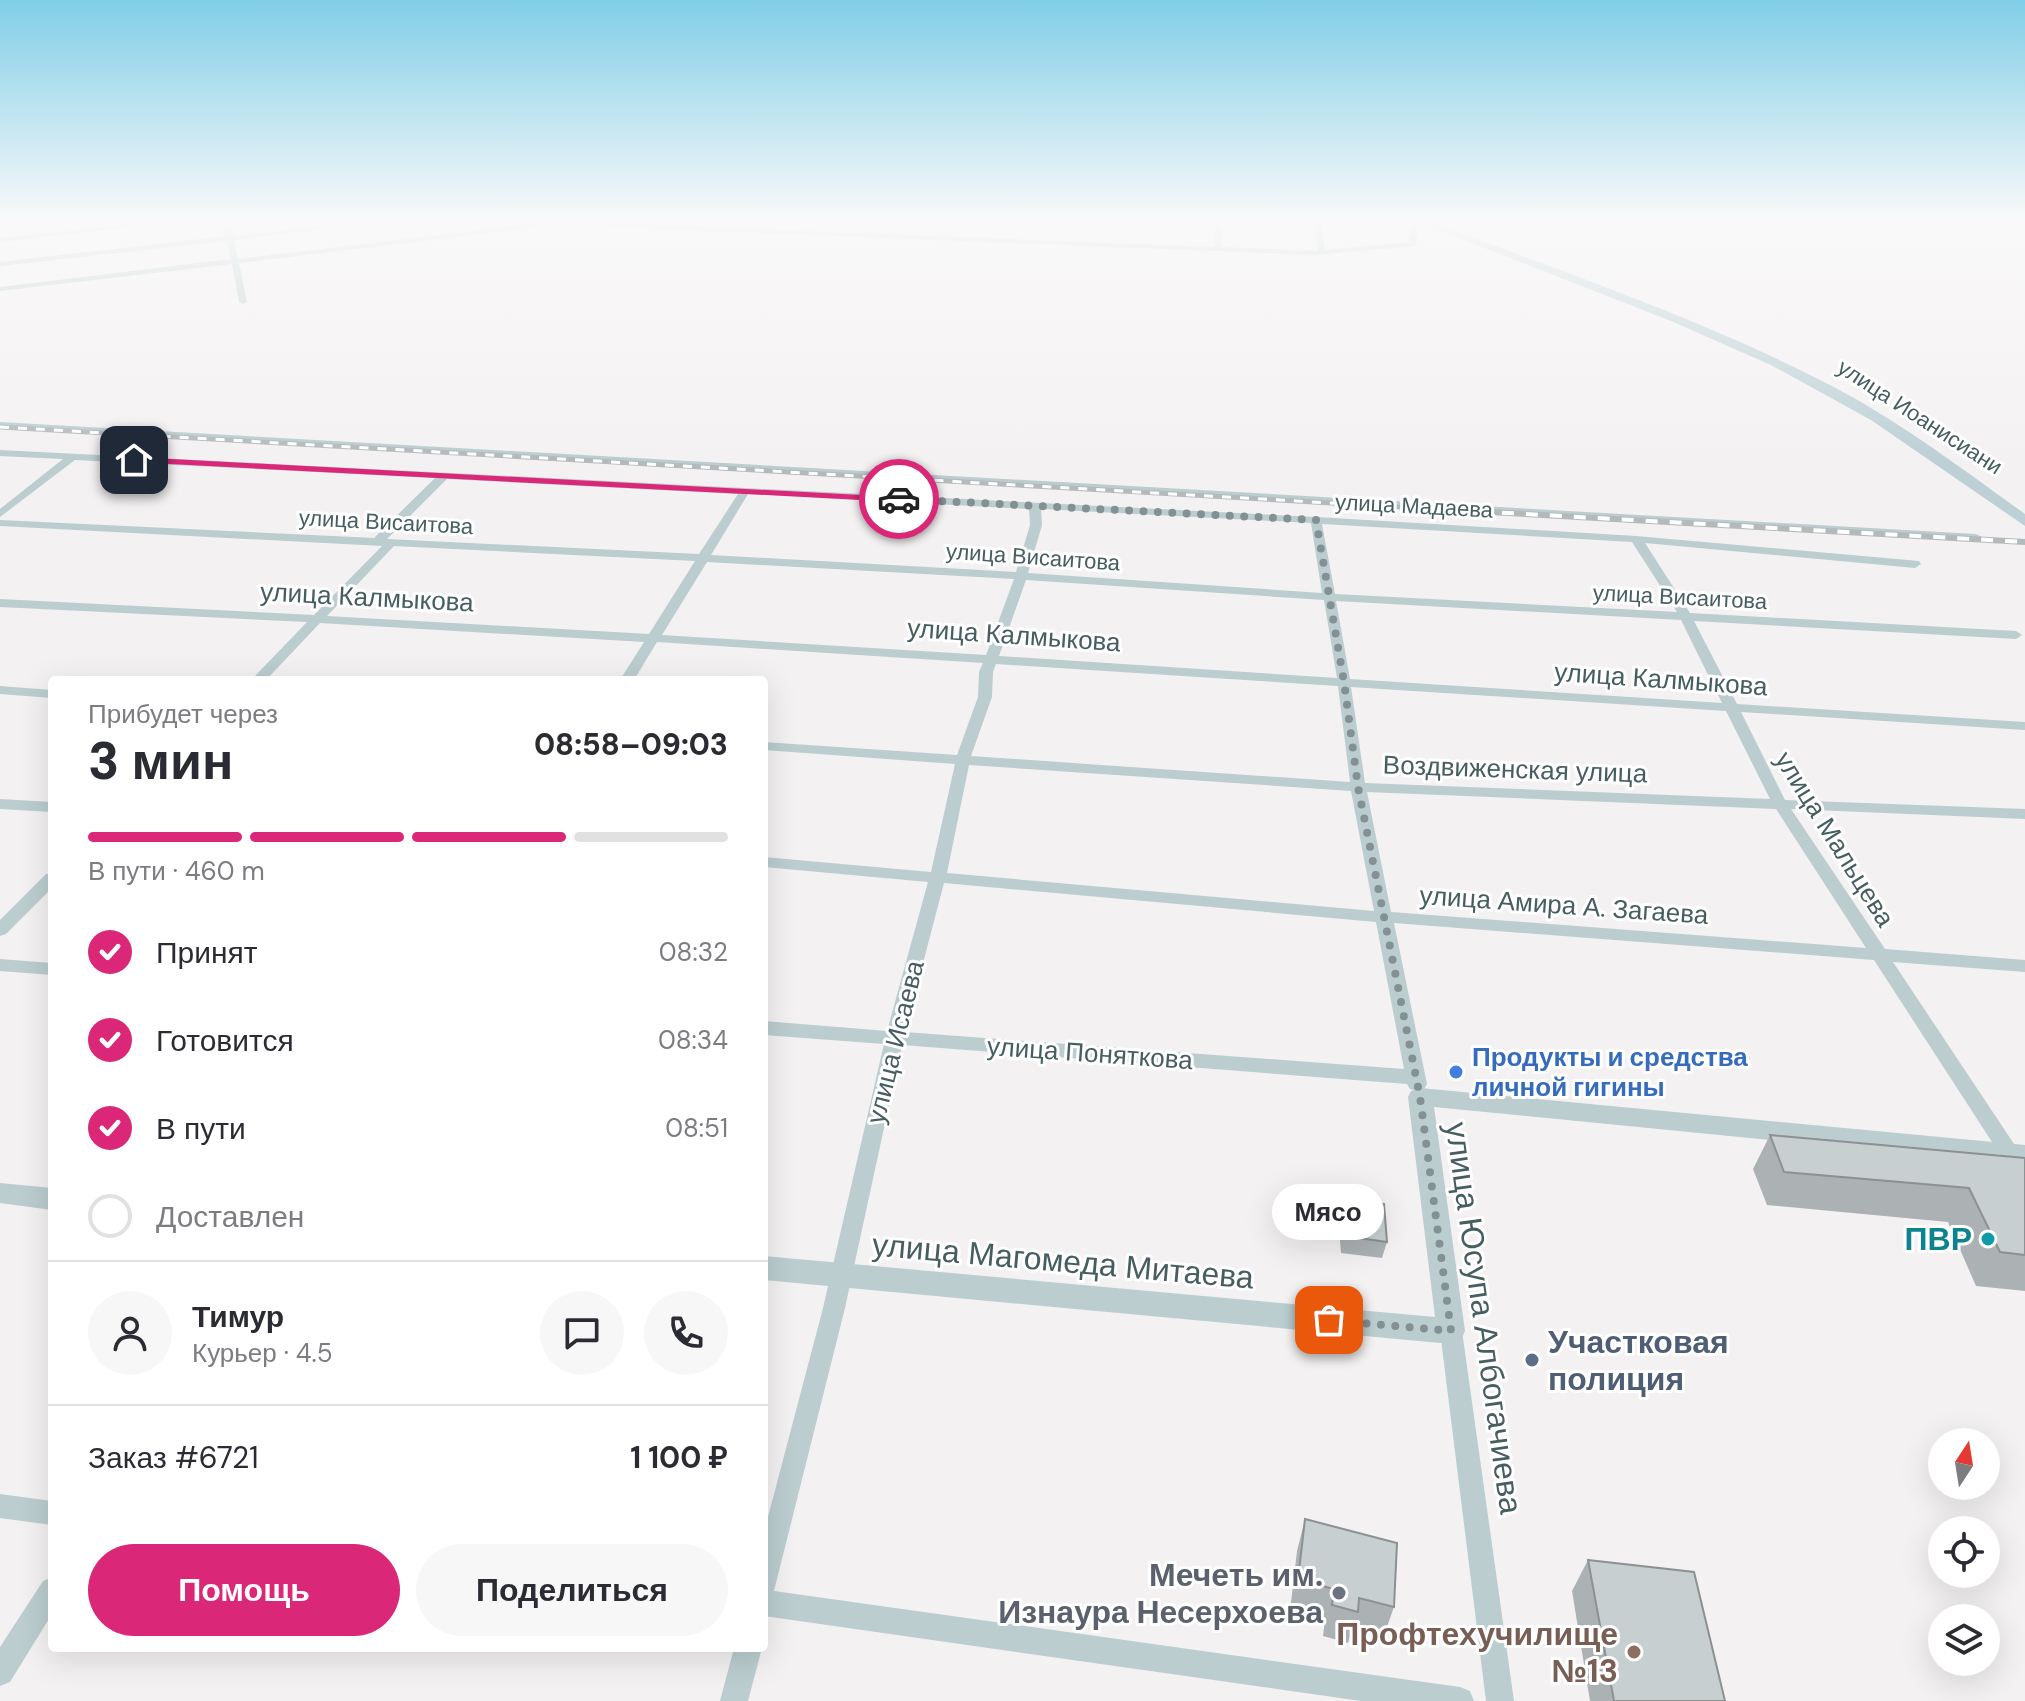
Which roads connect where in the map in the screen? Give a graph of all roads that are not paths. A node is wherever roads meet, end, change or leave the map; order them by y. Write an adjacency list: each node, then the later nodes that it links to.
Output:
1 (1621, 300): 10 (main road)
2 (1637, 300): 10 (main road, улица Иоанисиани)
3 (0, 425): 13 (street)
4 (0, 453): 5 (street, улица Мадаева)
5 (72, 457): 6 (street, улица Мадаева); 9 (street)
6 (444, 476): 7 (street, улица Мадаева); 15 (street)
7 (746, 489): 8 (street, улица Мадаева); 17 (street)
8 (1035, 508): 11 (street, улица Мадаева); 19 (street, улица Исаева)
9 (0, 514)
10 (2024, 516)
11 (1316, 520): 14 (street, улица Мадаева); 20 (street, улица Юсупа Албогачиева)
12 (0, 523): 15 (street, улица Висаитова)
13 (1976, 537)
14 (1636, 539): 18 (street, улица Мадаева); 22 (street, улица Мальцева)
15 (378, 541): 16 (street, улица Висаитова)
16 (392, 542): 17 (street, улица Висаитова); 23 (street)
17 (704, 560): 19 (street, улица Висаитова); 25 (street)
18 (1915, 564)
19 (1019, 576): 20 (street, улица Висаитова); 26 (street, улица Исаева)
20 (1330, 597): 22 (street, улица Висаитова); 29 (street, улица Юсупа Албогачиева)
21 (0, 603): 23 (street, улица Калмыкова)
22 (1686, 617): 24 (street, улица Висаитова); 32 (street, улица Мальцева)
23 (320, 618): 25 (street, улица Калмыкова); 27 (street)
24 (2016, 635)
25 (654, 637): 26 (street, улица Калмыкова); 28 (street)
26 (992, 657): 29 (street, улица Калмыкова); 35 (street, улица Исаева)
27 (262, 676)
28 (630, 676)
29 (1344, 682): 32 (street, улица Калмыкова); 36 (street, улица Юсупа Албогачиева)
30 (0, 690): 31 (street)
31 (48, 694)
32 (1731, 708): 33 (street, улица Калмыкова); 37 (street, улица Мальцева)
33 (2025, 726)
34 (768, 746): 35 (street, Воздвиженская улица)
35 (966, 761): 36 (street, Воздвиженская улица); 42 (street, улица Исаева)
36 (1358, 787): 37 (street, Воздвиженская улица); 44 (street, улица Юсупа Албогачиева)
37 (1779, 802): 40 (street, Воздвиженская улица); 46 (street, улица Мальцева)
38 (0, 804): 39 (street)
39 (48, 807)
40 (2025, 814)
41 (768, 862): 42 (street, улица Амира А. Загаева)
42 (938, 876): 44 (street, улица Амира А. Загаева); 51 (street, улица Исаева)
43 (48, 882): 45 (street)
44 (1385, 917): 46 (street, улица Амира А. Загаева); 52 (street, улица Юсупа Албогачиева)
45 (0, 930)
46 (1880, 956): 48 (street, улица Амира А. Загаева); 53 (street, улица Мальцева)
47 (0, 965): 49 (street)
48 (2025, 966)
49 (48, 969)
50 (768, 1028): 51 (street, улица Поняткова)
51 (894, 1039): 52 (street, улица Поняткова); 57 (street, улица Исаева)
52 (1418, 1087): 53 (street, улица Поняткова); 58 (street, улица Юсупа Албогачиева)
53 (2018, 1154)
54 (0, 1193): 55 (street)
55 (48, 1199)
56 (768, 1268): 57 (street, улица Магомеда Митаева)
57 (842, 1275): 58 (street, улица Магомеда Митаева); 61 (street, улица Исаева)
58 (1451, 1331): 68 (street, улица Юсупа Албогачиева)
59 (0, 1506): 60 (street)
60 (48, 1512)
61 (768, 1567)
62 (48, 1596): 65 (street)
63 (768, 1604): 67 (street)
64 (747, 1652): 66 (street)
65 (0, 1672)
66 (734, 1701)
67 (1460, 1701)
68 (1500, 1701)

